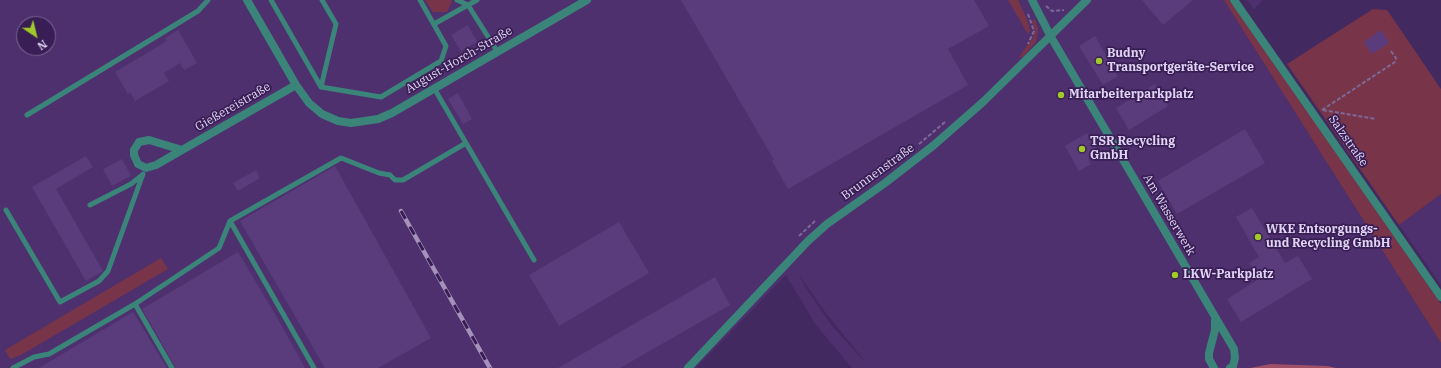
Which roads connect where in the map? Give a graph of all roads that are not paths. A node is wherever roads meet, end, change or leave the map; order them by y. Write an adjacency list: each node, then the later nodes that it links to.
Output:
1 (208, 0): 19 (lane)
2 (247, 0): 16 (street)
3 (271, 0): 17 (lane)
4 (322, 0): 17 (lane)
5 (420, 0): 13 (lane)
6 (457, 0): 12 (lane)
7 (477, 0): 12 (lane)
8 (587, 0): 15 (street, August-Horch-Straße)
9 (1032, 0): 14 (street, Am Wasserwerk)
10 (1087, 0): 14 (street, Brunnenstraße)
11 (1234, 0): 27 (street, Salzstraße)
12 (468, 5): 13 (lane); 15 (lane)
13 (434, 24): 17 (lane)
14 (1051, 36): 29 (street, Am Wasserwerk); 33 (street, Brunnenstraße)
15 (497, 51): 18 (street, August-Horch-Straße)
16 (296, 85): 18 (street, August-Horch-Straße); 21 (street, Gießereistraße)
17 (321, 87)
18 (434, 88): 20 (lane)
19 (27, 115)
20 (466, 143): 25 (lane); 26 (lane)
21 (182, 150): 22 (street, Gießereistraße); 22 (street)
22 (145, 171): 23 (lane); 24 (lane)
23 (90, 205)
24 (6, 210)
25 (230, 221): 28 (lane); 32 (lane)
26 (534, 260)
27 (1441, 297)
28 (135, 304): 30 (lane); 31 (lane)
29 (1214, 318): 34 (street); 35 (street, Am Wasserwerk)
30 (13, 368)
31 (172, 368)
32 (314, 368)
33 (688, 368)
34 (1214, 368)
35 (1230, 368)

